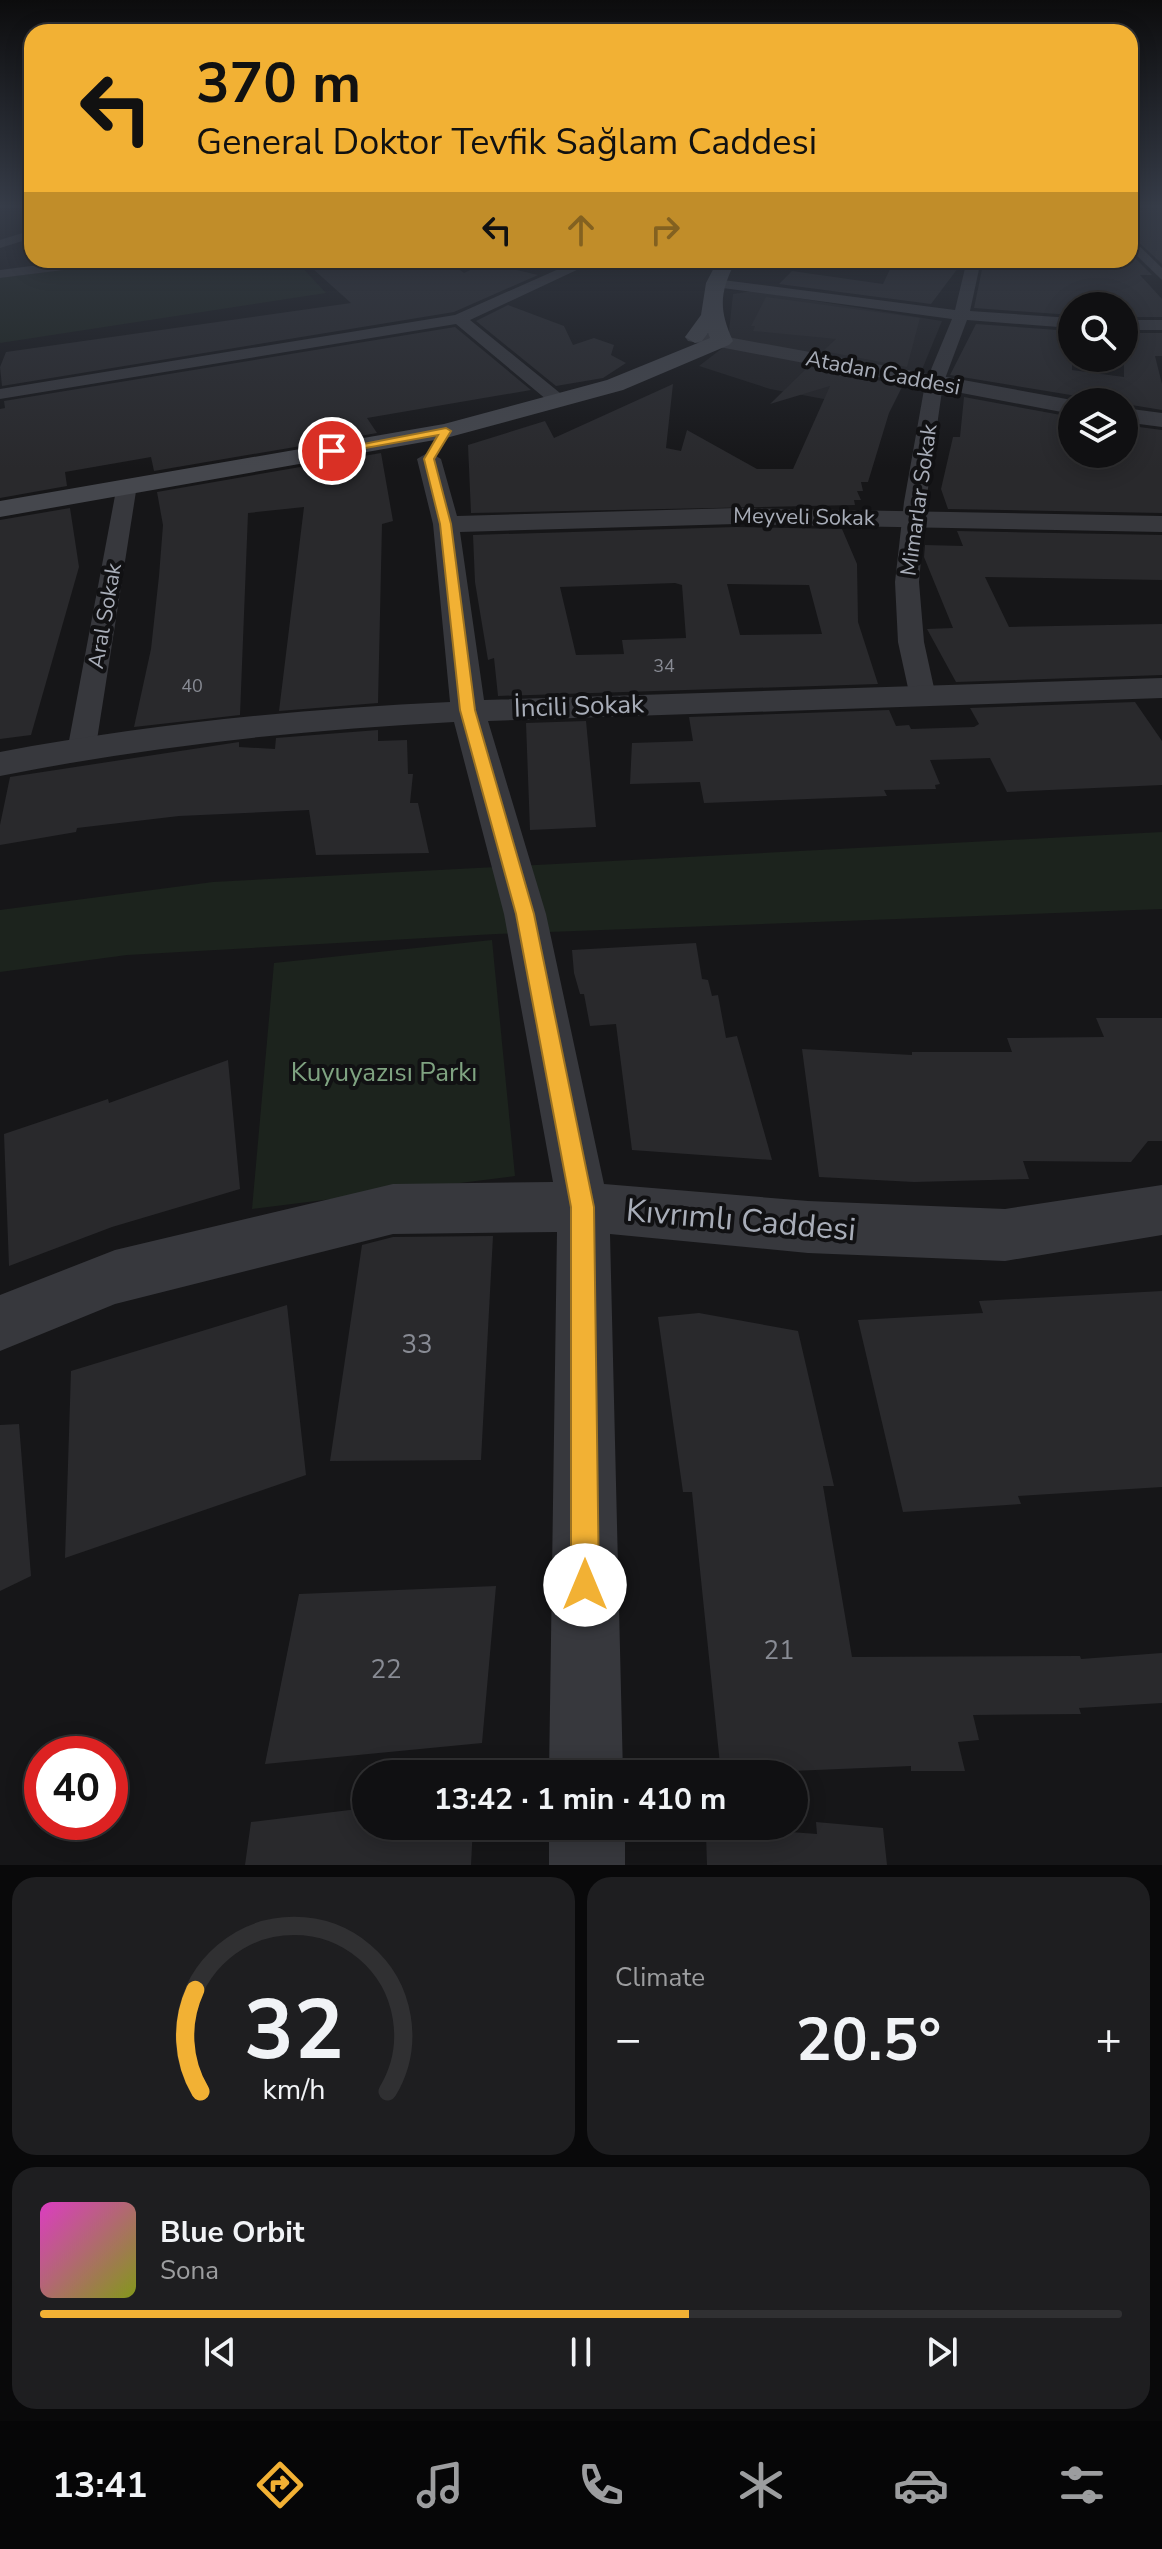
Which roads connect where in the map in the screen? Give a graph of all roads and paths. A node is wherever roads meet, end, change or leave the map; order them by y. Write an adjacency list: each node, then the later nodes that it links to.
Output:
1 (515, 294): 7 (street)
2 (714, 294): 5 (main road)
3 (800, 294): 6 (street)
4 (966, 294): 6 (street, Mimarlar Sokak)
5 (711, 315): 11 (main road); 12 (main road)
6 (961, 315): 8 (street); 13 (street, Mimarlar Sokak)
7 (459, 319): 14 (street); 15 (street)
8 (1058, 322)
9 (1138, 325): 10 (street)
10 (1162, 325)
11 (722, 341): 12 (street, Atadan Caddesi); 13 (street, Atadan Caddesi)
12 (691, 346): 15 (main road)
13 (934, 384): 16 (street, Atadan Caddesi); 22 (street, Mimarlar Sokak)
14 (0, 394)
15 (559, 401): 19 (main road)
16 (1058, 405)
17 (1138, 417): 18 (street)
18 (1162, 420)
19 (422, 443): 20 (main road); 23 (street)
20 (127, 485): 21 (main road); 28 (street, Aral Sokak)
21 (0, 509)
22 (913, 519): 23 (street, Meyveli Sokak); 24 (street, Meyveli Sokak); 26 (street, Mimarlar Sokak)
23 (446, 524): 27 (street)
24 (1162, 524)
25 (1162, 688): 26 (street, İncili Sokak)
26 (923, 697): 27 (street, İncili Sokak)
27 (468, 710): 28 (street, İncili Sokak); 30 (street)
28 (82, 746): 29 (street, İncili Sokak)
29 (0, 764)
30 (583, 1207): 31 (street, Kıvrımlı Caddesi); 32 (street, Kıvrımlı Caddesi); 33 (street)
31 (1162, 1210)
32 (0, 1323)
33 (586, 1760)
34 (587, 1840): 35 (street)
35 (587, 1865)

